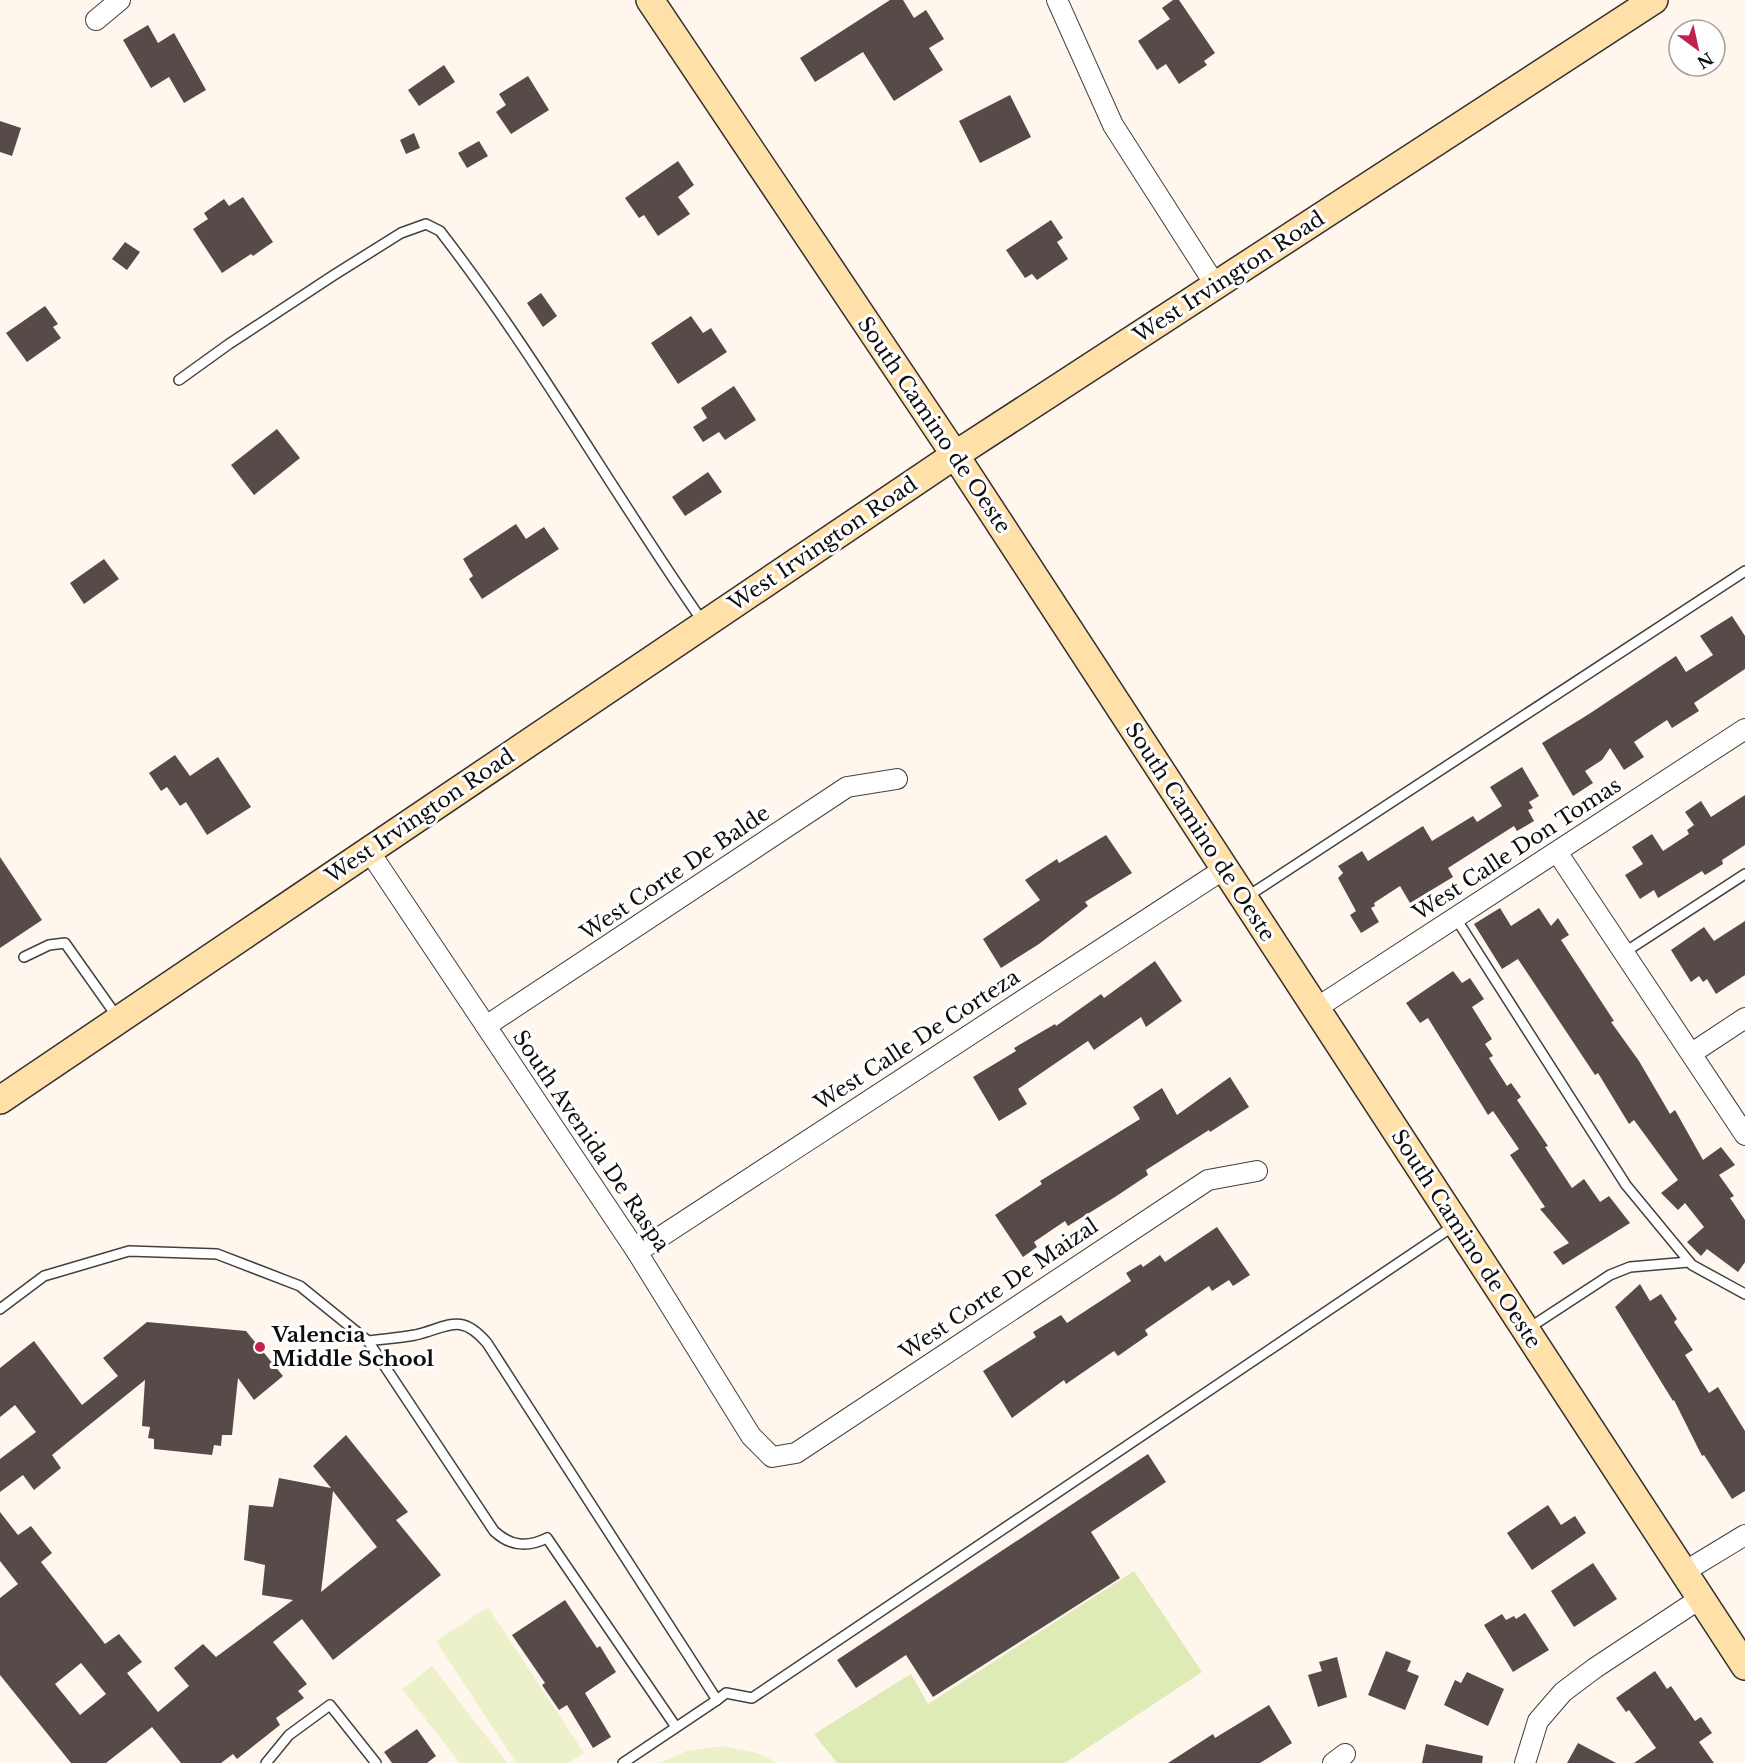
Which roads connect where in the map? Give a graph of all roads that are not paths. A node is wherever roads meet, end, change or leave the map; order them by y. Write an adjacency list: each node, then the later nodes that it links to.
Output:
1 (120, 0): 5 (street)
2 (650, 0): 8 (street, South Camino de Oeste)
3 (1057, 0): 6 (street)
4 (1654, 0): 6 (street, West Irvington Road)
5 (96, 20)
6 (1216, 286): 8 (street, West Irvington Road)
7 (179, 380): 10 (lane)
8 (955, 455): 10 (street, West Irvington Road); 15 (street, South Camino de Oeste)
9 (1745, 571): 17 (lane)
10 (704, 624): 13 (street, West Irvington Road)
11 (1745, 729): 14 (street, West Calle Don Tomas)
12 (897, 778): 24 (street, West Corte De Balde)
13 (369, 851): 23 (street, West Irvington Road); 24 (street, South Avenida De Raspa)
14 (1557, 852): 18 (street, West Calle Don Tomas); 19 (street)
15 (1224, 869): 17 (street, South Camino de Oeste); 30 (street, West Calle De Corteza)
16 (1745, 874): 19 (lane)
17 (1244, 899): 21 (street, South Camino de Oeste)
18 (1455, 917): 21 (street, West Calle Don Tomas); 31 (lane)
19 (1624, 952): 25 (street)
20 (24, 957): 23 (lane)
21 (1315, 1009): 29 (street, South Camino de Oeste)
22 (1745, 1018): 25 (street)
23 (119, 1020): 26 (street, West Irvington Road)
24 (486, 1026): 30 (street, South Avenida De Raspa)
25 (1692, 1053): 27 (street)
26 (0, 1100)
27 (1745, 1135)
28 (1257, 1171): 36 (street, West Corte De Maizal)
29 (1456, 1224): 34 (street, South Camino de Oeste); 41 (lane)
30 (637, 1252): 36 (street, South Avenida De Raspa)
31 (1689, 1262): 32 (lane); 34 (lane)
32 (1745, 1294)
33 (0, 1309): 35 (lane)
34 (1525, 1330): 38 (street, South Camino de Oeste)
35 (368, 1341): 41 (lane); 42 (lane)
36 (772, 1457)
37 (1745, 1534): 38 (street)
38 (1684, 1572): 39 (street, South Camino de Oeste)
39 (1701, 1598): 40 (street, South Camino de Oeste); 46 (street)
40 (1745, 1666)
41 (717, 1700): 42 (lane)
42 (676, 1727): 45 (lane)
43 (266, 1763): 44 (lane)
44 (376, 1763)
45 (623, 1763)
46 (1525, 1763)

